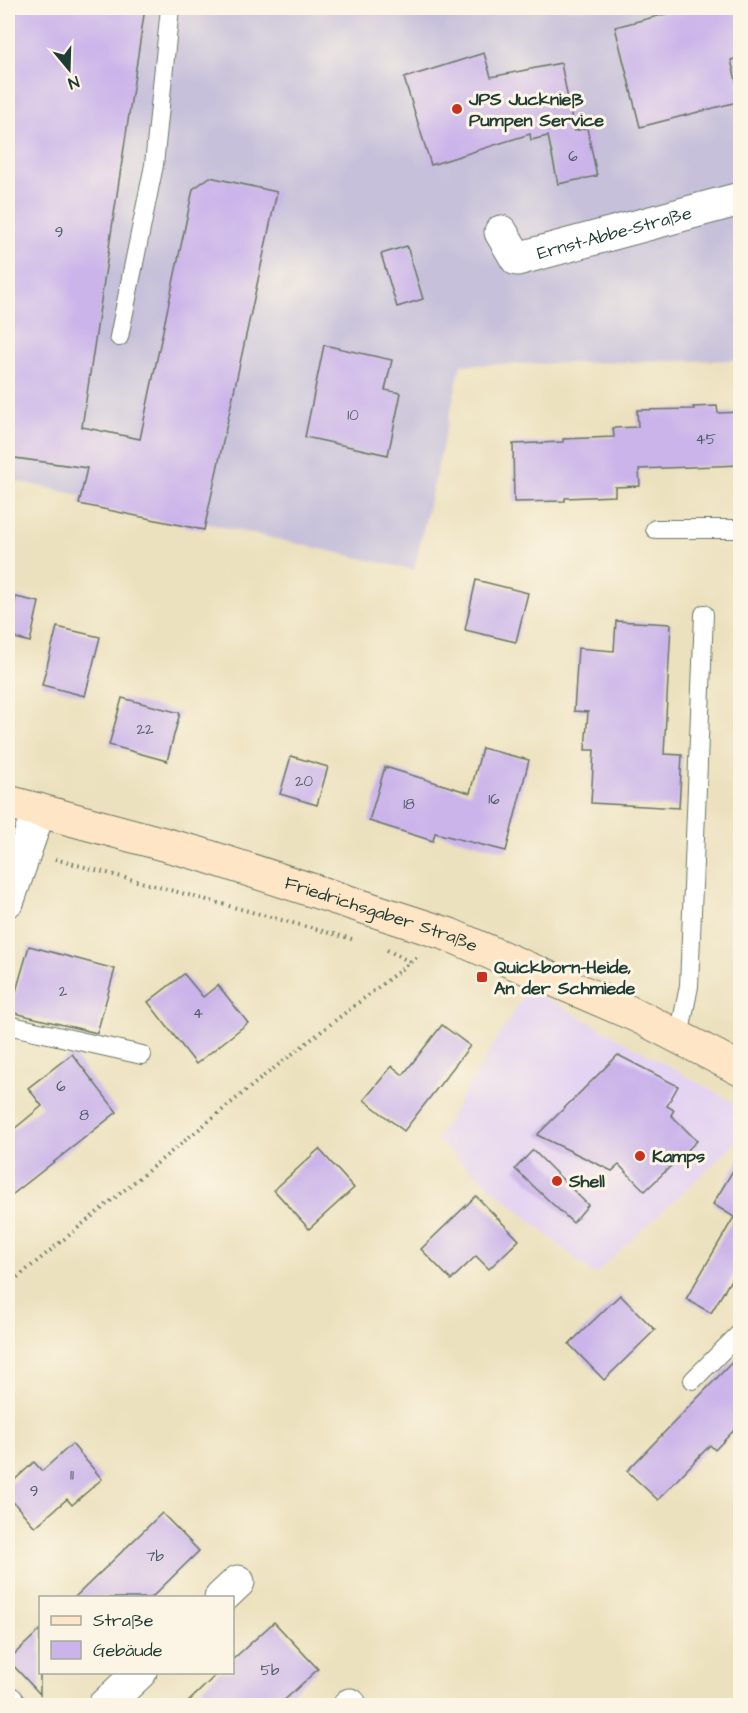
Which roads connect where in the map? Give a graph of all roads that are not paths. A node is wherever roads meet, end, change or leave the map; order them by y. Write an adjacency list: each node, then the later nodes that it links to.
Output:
1 (170, 8): 4 (lane)
2 (741, 199): 3 (street, Ernst-Abbe-Straße)
3 (501, 232)
4 (119, 337)
5 (655, 529): 6 (lane)
6 (741, 529)
7 (704, 614): 12 (lane)
8 (8, 802): 9 (main road, Friedrichsgaber Straße)
9 (39, 810): 10 (street); 12 (main road, Friedrichsgaber Straße)
10 (8, 900)
11 (8, 1025): 13 (lane)
12 (679, 1037): 14 (main road, Friedrichsgaber Straße)
13 (142, 1055)
14 (741, 1069)
15 (741, 1333): 16 (lane)
16 (693, 1380)
17 (138, 1674): 18 (street)
18 (104, 1706)

